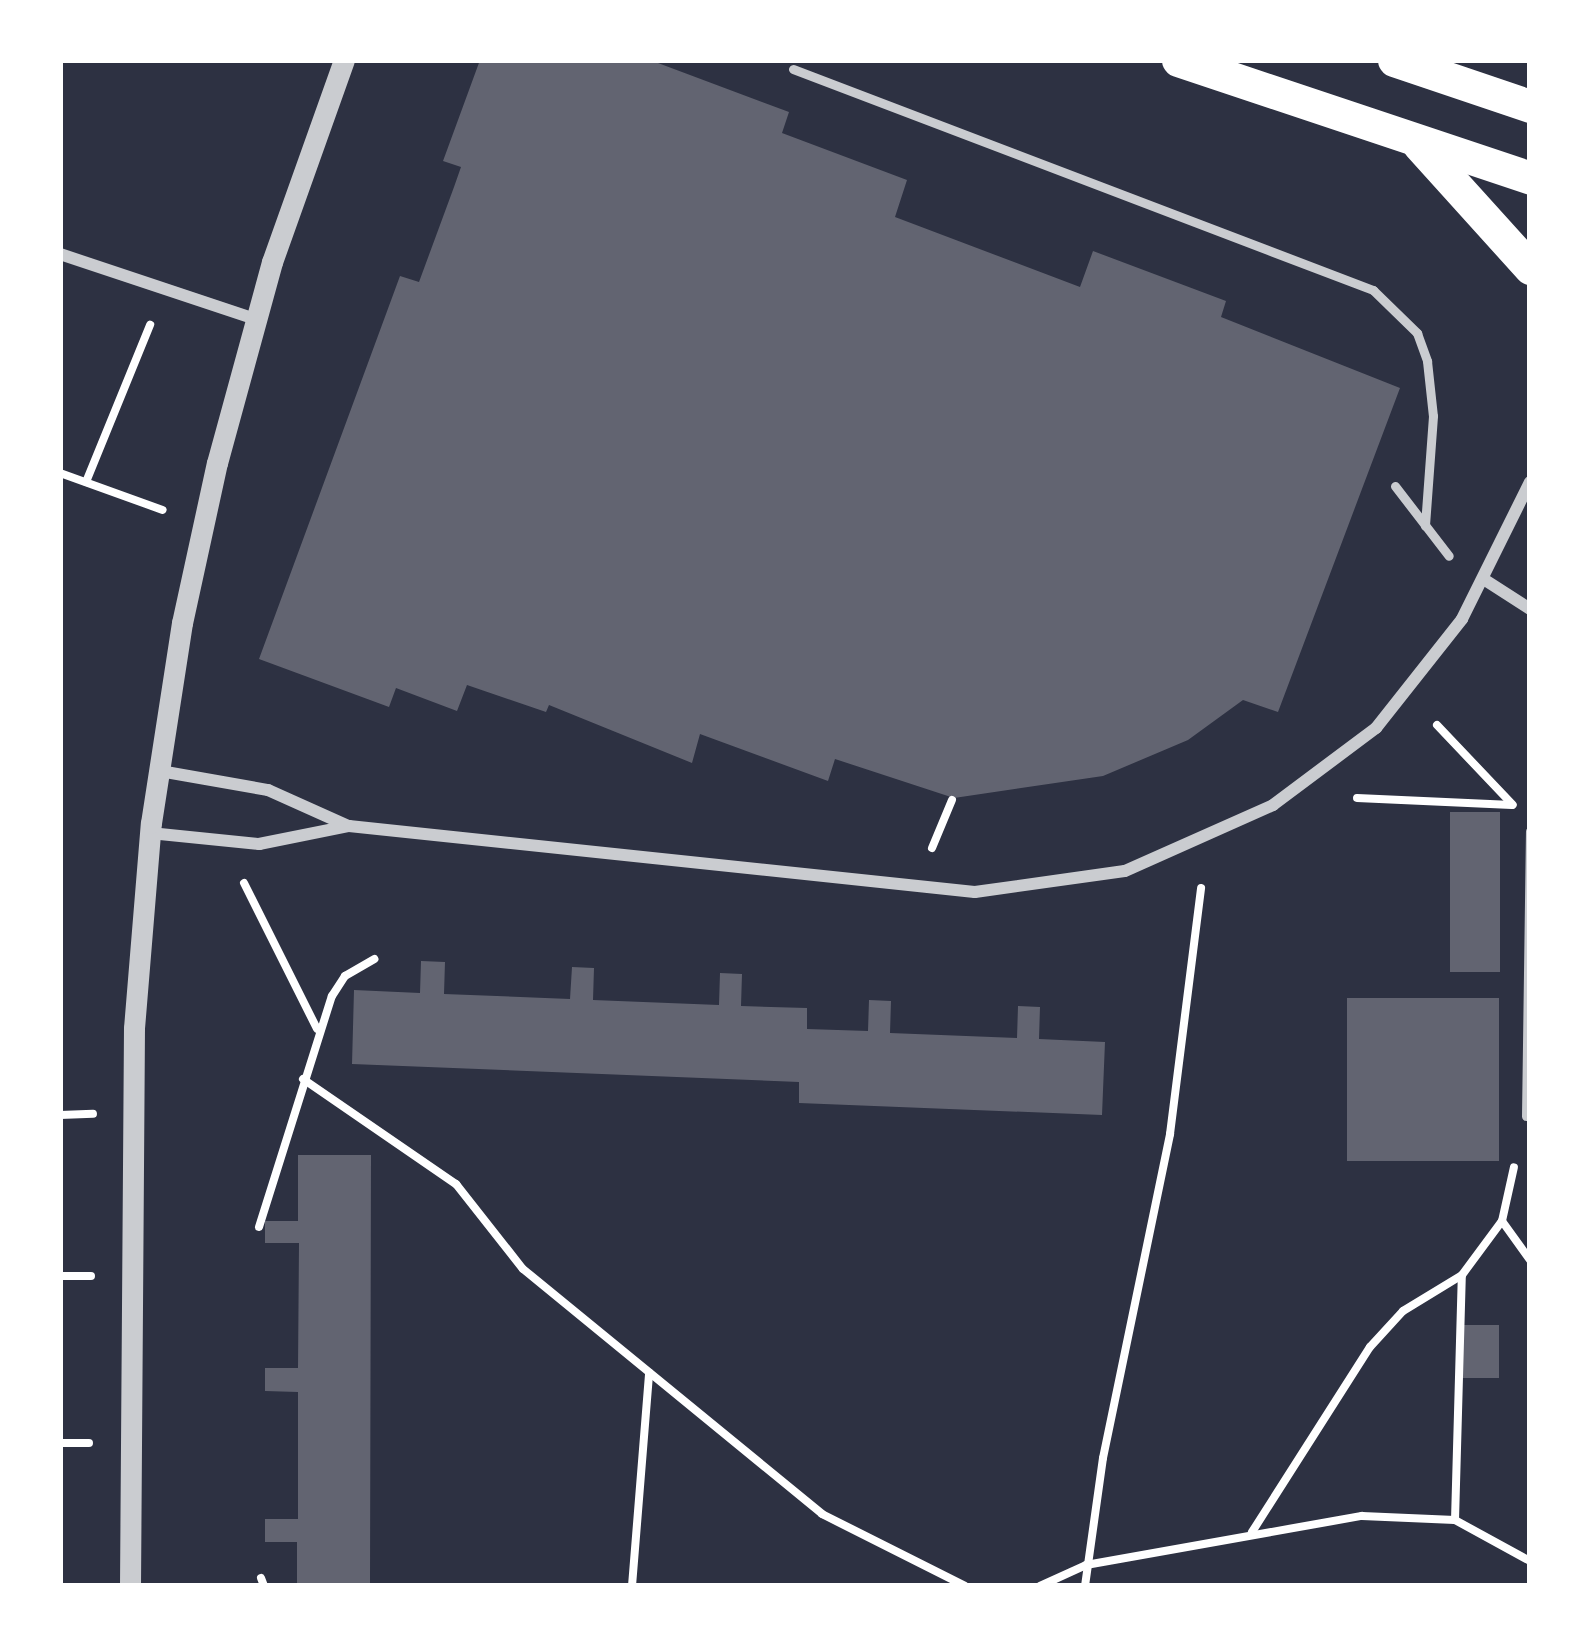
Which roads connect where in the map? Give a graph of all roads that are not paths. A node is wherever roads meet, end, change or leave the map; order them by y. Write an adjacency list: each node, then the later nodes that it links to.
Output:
1 (344, 60): 10 (street)
2 (1178, 60): 6 (highway)
3 (1394, 60): 5 (highway)
4 (793, 69): 13 (lane)
5 (1530, 106)
6 (1414, 140): 7 (highway); 9 (highway)
7 (1530, 178)
8 (60, 254): 10 (street)
9 (1527, 258)
10 (254, 319): 17 (street)
11 (1530, 482): 15 (street)
12 (1395, 486): 13 (lane)
13 (1425, 526): 14 (lane)
14 (1449, 556)
15 (1485, 580): 16 (street); 18 (street)
16 (1530, 609)
17 (160, 771): 18 (street); 20 (street)
18 (349, 826): 20 (street)
19 (1530, 831): 21 (lane)
20 (150, 833): 22 (street)
21 (1526, 1116)
22 (130, 1586)

